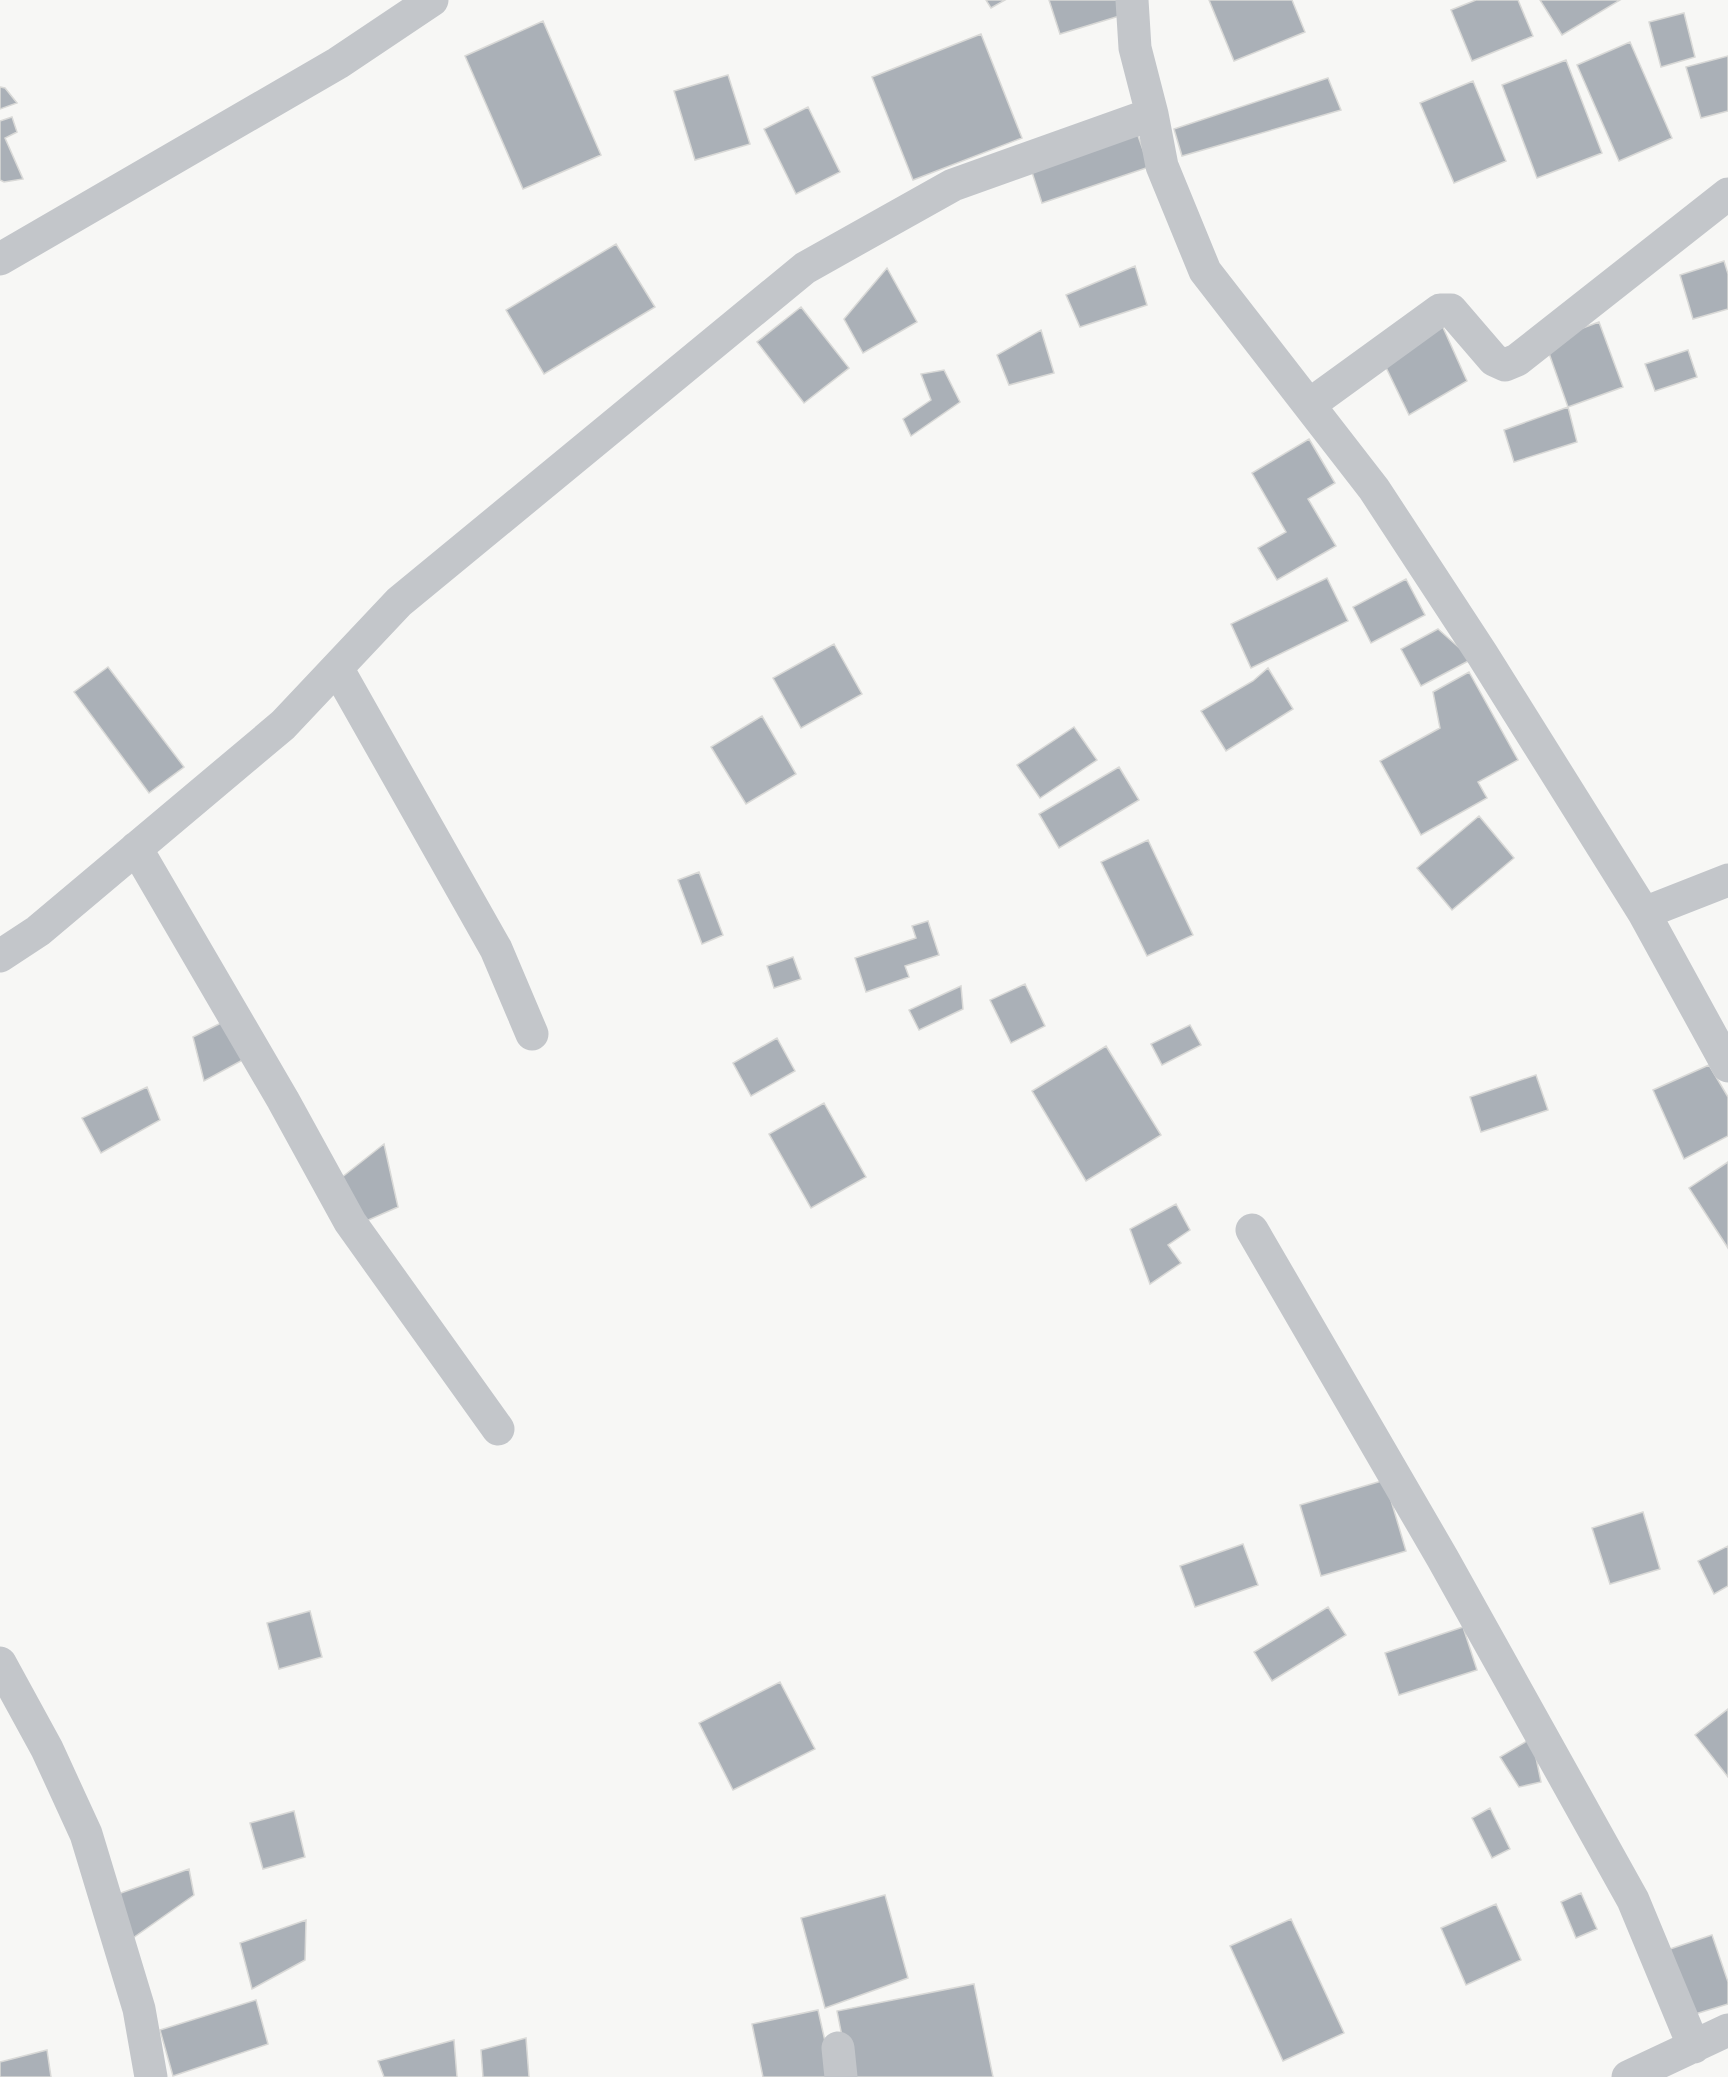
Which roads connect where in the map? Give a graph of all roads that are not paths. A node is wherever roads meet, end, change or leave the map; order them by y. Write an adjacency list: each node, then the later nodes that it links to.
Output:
1 (432, 0): 5 (street)
2 (1132, 0): 3 (street)
3 (1152, 114): 6 (street); 7 (street)
4 (1728, 194): 6 (street)
5 (0, 259)
6 (1309, 405): 10 (street)
7 (337, 668): 8 (street); 12 (street)
8 (136, 848): 11 (street); 15 (street)
9 (1728, 880): 10 (street)
10 (1644, 913): 13 (street)
11 (0, 956)
12 (532, 1034)
13 (1728, 1066)
14 (1252, 1230): 18 (street)
15 (498, 1430)
16 (0, 1663): 19 (street)
17 (1728, 2030): 18 (street)
18 (1694, 2047): 20 (street)
19 (151, 2077)
20 (1629, 2077)

